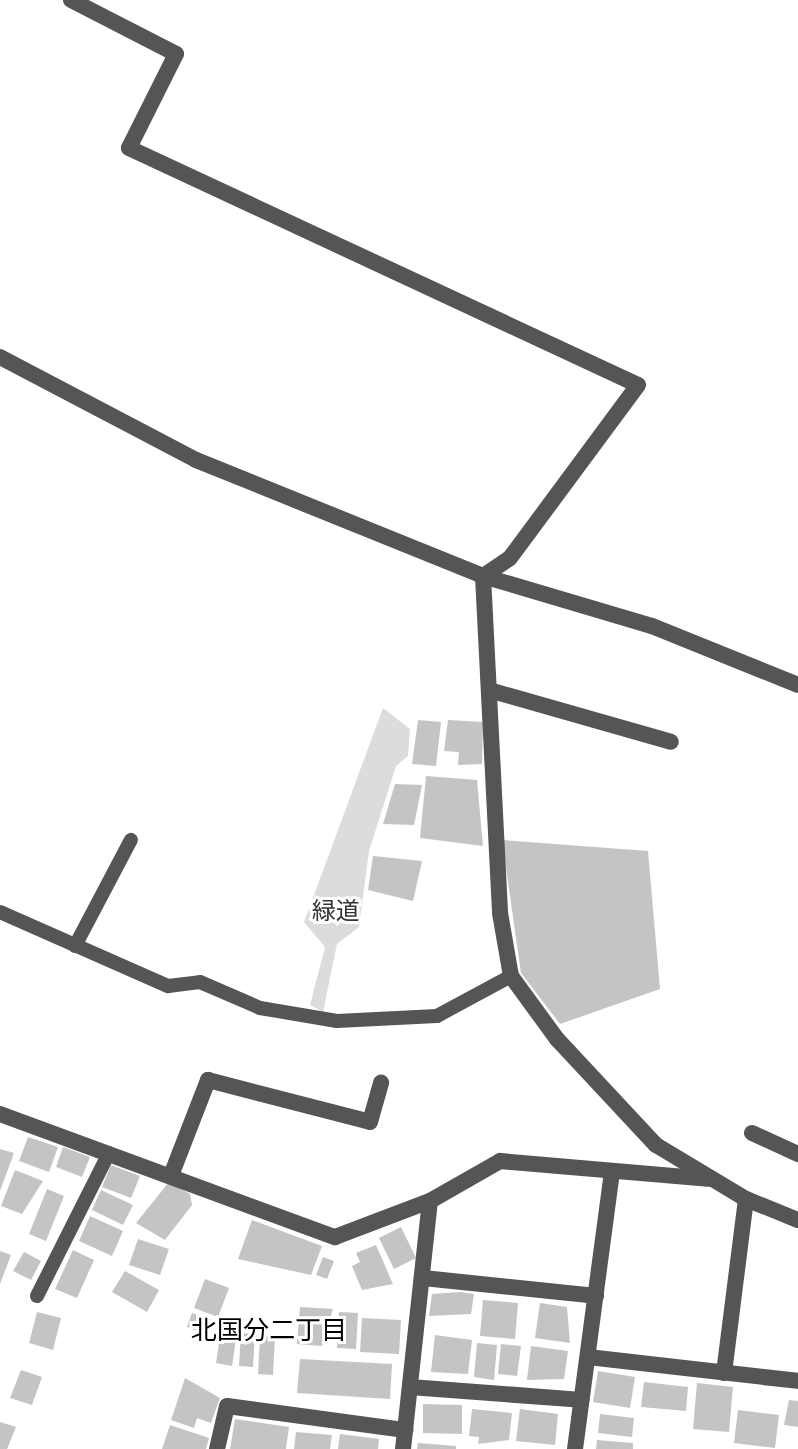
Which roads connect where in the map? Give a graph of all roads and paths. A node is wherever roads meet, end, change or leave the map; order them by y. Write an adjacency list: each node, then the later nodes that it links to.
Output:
1 (71, 0): 3 (street)
2 (0, 357): 3 (street)
3 (483, 576): 4 (street); 5 (street)
4 (798, 685)
5 (489, 690): 6 (street); 10 (street)
6 (671, 742)
7 (131, 840): 9 (lane)
8 (0, 912): 9 (lane)
9 (75, 946): 10 (lane)
10 (511, 976): 18 (street)
11 (381, 1083): 17 (street)
12 (0, 1114): 14 (street)
13 (752, 1133): 15 (street)
14 (109, 1153): 17 (street); 23 (lane)
15 (798, 1154)
16 (612, 1172): 18 (street); 20 (street); 24 (street)
17 (172, 1173): 20 (street)
18 (709, 1180): 19 (street)
19 (746, 1199): 21 (street); 26 (street)
20 (430, 1201): 22 (street)
21 (798, 1220)
22 (423, 1278): 24 (street); 28 (street)
23 (37, 1296)
24 (596, 1296): 25 (street)
25 (588, 1357): 26 (street); 29 (street)
26 (724, 1373): 27 (street)
27 (798, 1381)
28 (410, 1387): 29 (street); 30 (street)
29 (582, 1400): 33 (street)
30 (405, 1430): 31 (street); 32 (street)
31 (217, 1449)
32 (403, 1449)
33 (575, 1449)

